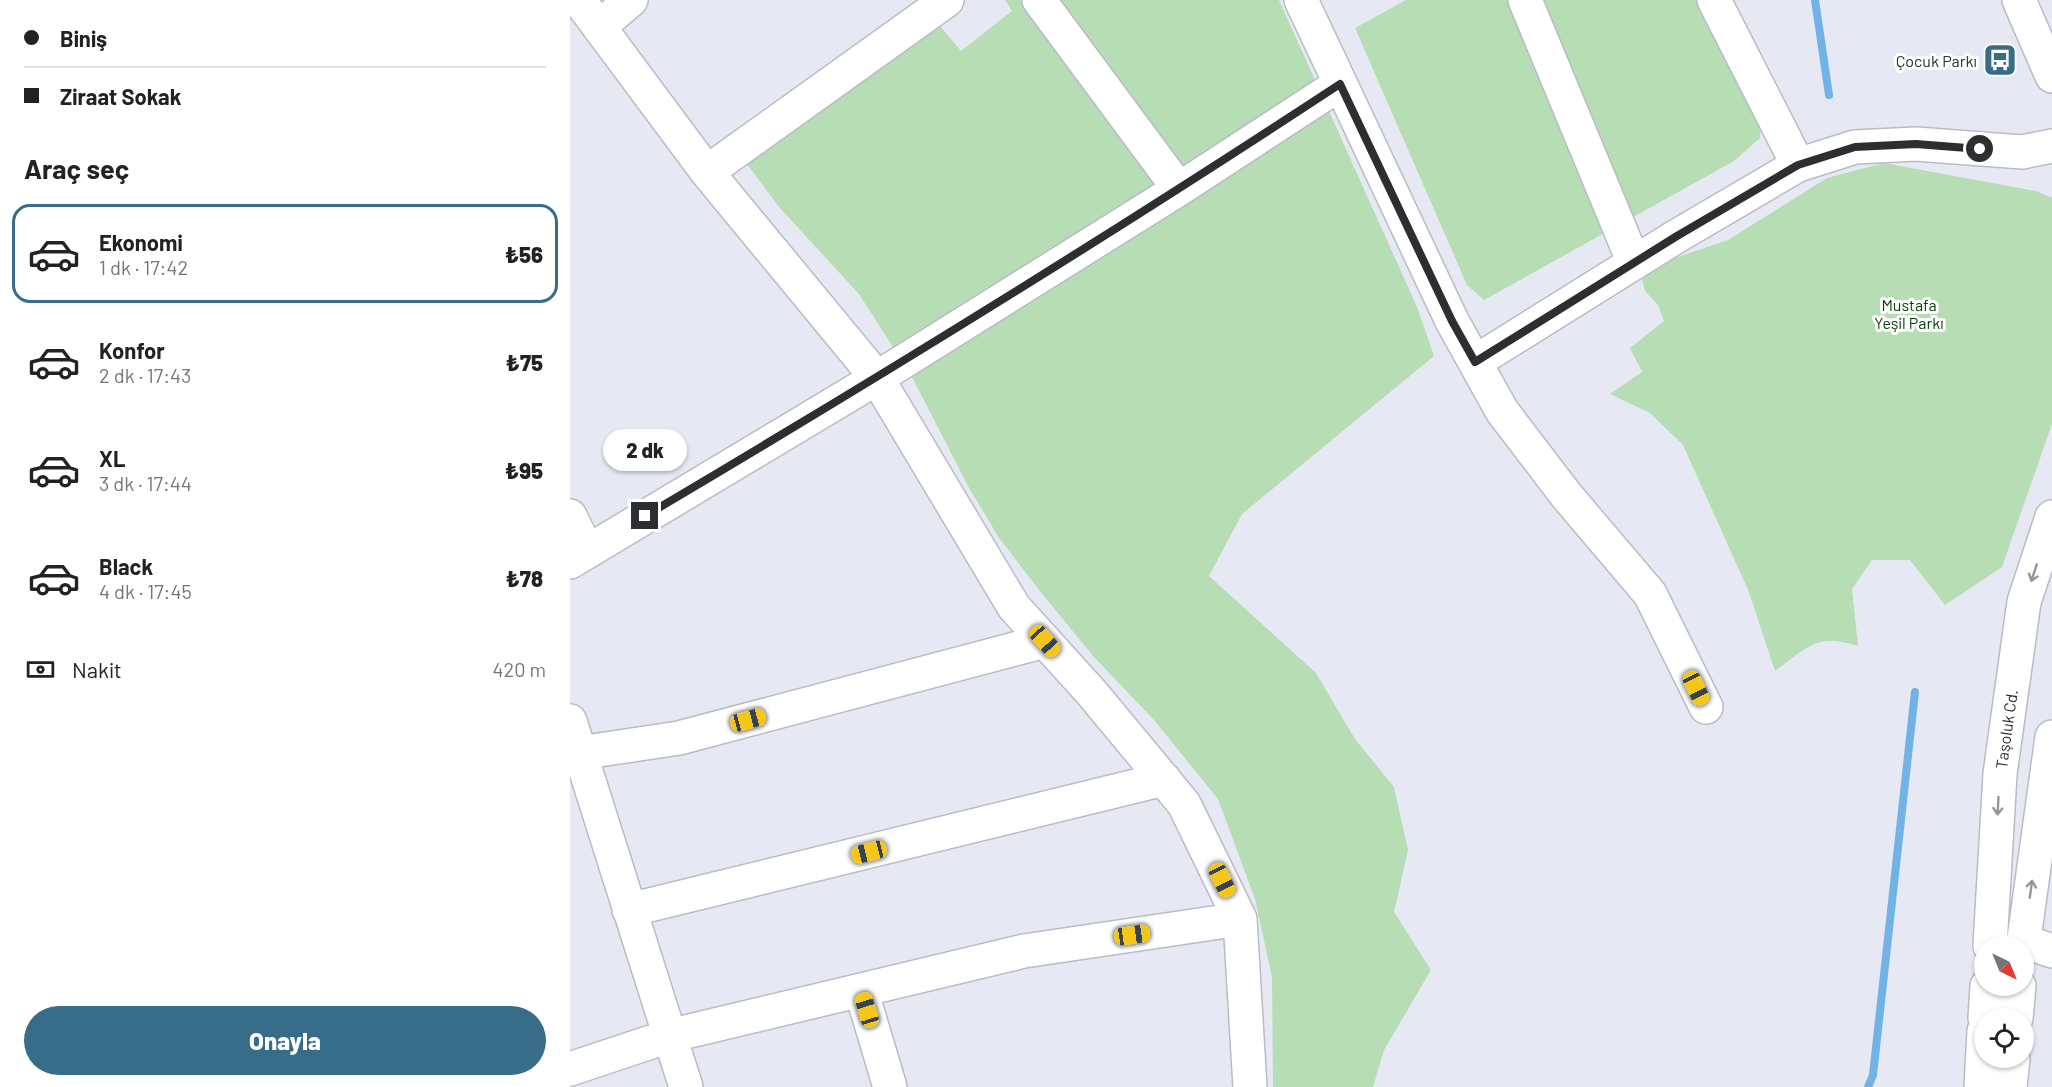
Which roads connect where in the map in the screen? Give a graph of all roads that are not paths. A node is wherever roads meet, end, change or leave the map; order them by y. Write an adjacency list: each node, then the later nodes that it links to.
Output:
1 (579, 0): 9 (street)
2 (631, 0): 9 (street)
3 (947, 0): 14 (street)
4 (1039, 0): 15 (street)
5 (1300, 0): 11 (street)
6 (1525, 0): 16 (street)
7 (1714, 0): 13 (street)
8 (2019, 0): 10 (street)
9 (599, 27): 14 (street)
10 (2052, 76)
11 (1340, 84): 15 (street); 17 (street)
12 (2052, 146): 13 (street)
13 (1798, 165): 16 (street)
14 (707, 172): 18 (street)
15 (1179, 189): 18 (street)
16 (1634, 263): 17 (street)
17 (1475, 362): 23 (street)
18 (878, 378): 21 (street); 22 (street)
19 (570, 516): 21 (street)
20 (2052, 517): 30 (street, Taşoluk Cd., one-way to 30)
21 (578, 557)
22 (1045, 641): 26 (street); 27 (street)
23 (1706, 707)
24 (570, 721): 26 (street)
25 (2052, 741): 31 (street, one-way to 25)
26 (579, 753): 28 (street)
27 (1164, 779): 28 (street); 29 (street)
28 (629, 910): 33 (street)
29 (1240, 919): 32 (street); 39 (street)
30 (1991, 936)
31 (2034, 936)
32 (861, 990): 33 (street); 38 (street)
33 (669, 1036): 36 (street); 37 (street)
34 (1982, 1068): 40 (street)
35 (2012, 1068): 41 (street)
36 (570, 1069)
37 (686, 1087)
38 (890, 1087)
39 (1250, 1087)
40 (1981, 1087)
41 (2010, 1087)

